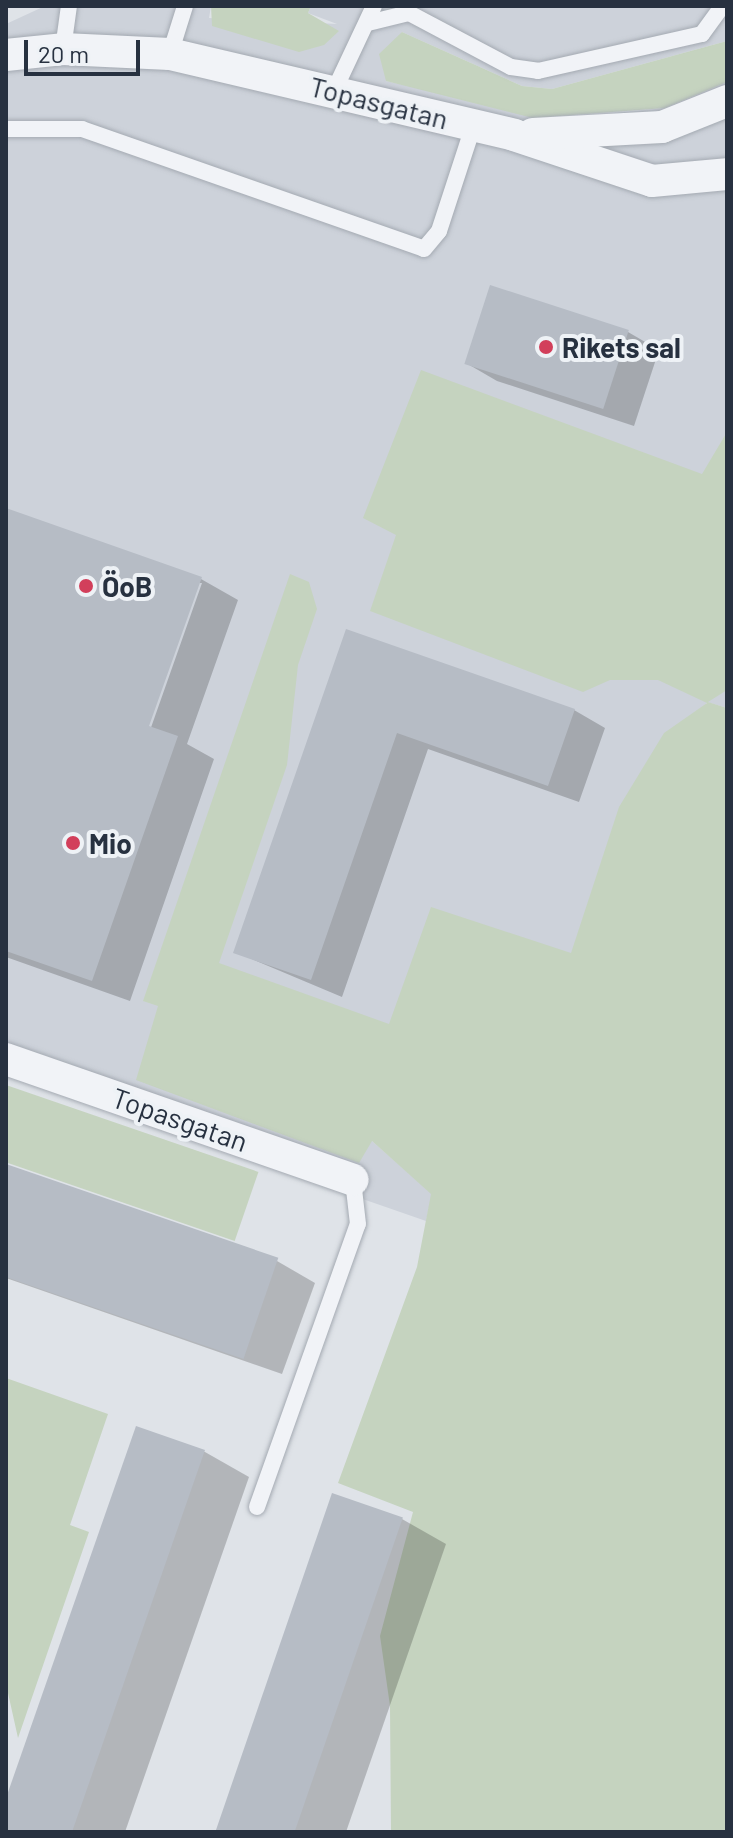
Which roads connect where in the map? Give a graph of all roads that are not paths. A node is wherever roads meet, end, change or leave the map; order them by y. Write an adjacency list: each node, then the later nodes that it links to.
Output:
1 (69, 6): 6 (lane)
2 (185, 6): 7 (lane)
3 (374, 6): 5 (lane)
4 (722, 6): 5 (lane)
5 (368, 23): 9 (lane)
6 (63, 49): 7 (street, Topasgatan); 8 (street, Topasgatan)
7 (170, 54): 9 (street, Topasgatan)
8 (6, 55)
9 (334, 91): 11 (street, Topasgatan)
10 (726, 103): 13 (street, Topasgatan)
11 (474, 124): 12 (lane); 13 (street, Topasgatan)
12 (6, 129)
13 (514, 135): 14 (street, Topasgatan)
14 (727, 174)
15 (6, 1059): 16 (street, Topasgatan)
16 (353, 1180): 17 (lane)
17 (257, 1507)

